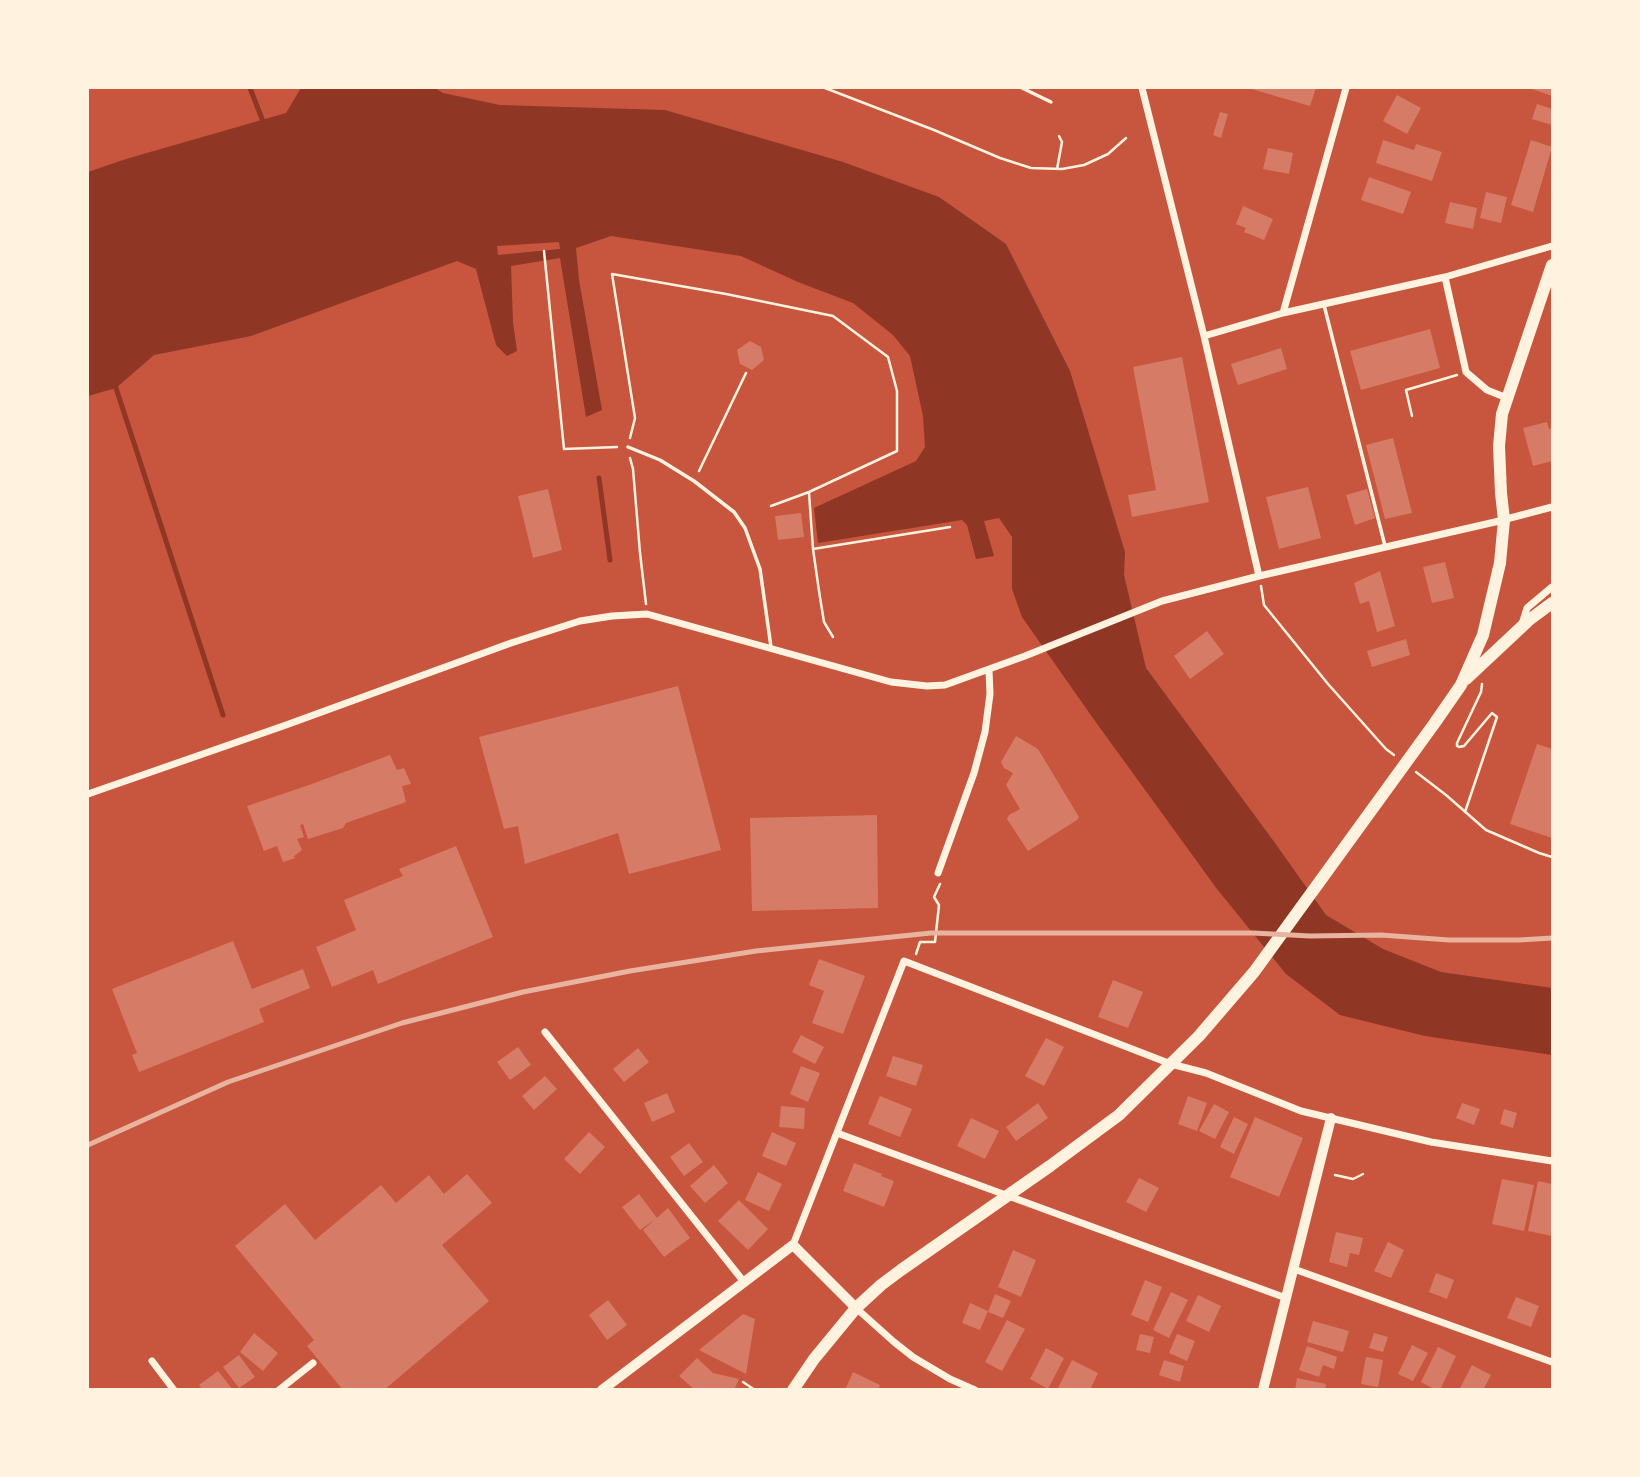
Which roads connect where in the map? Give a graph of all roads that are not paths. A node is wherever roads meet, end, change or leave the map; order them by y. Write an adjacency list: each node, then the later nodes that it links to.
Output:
1 (1022, 88): 4 (lane)
2 (1142, 88): 10 (street)
3 (1346, 88): 9 (street)
4 (1051, 102)
5 (1552, 246): 7 (street)
6 (1552, 265): 11 (main road)
7 (1445, 277): 8 (street); 11 (street)
8 (1324, 303): 9 (street); 15 (lane)
9 (1283, 313): 10 (street)
10 (1204, 336): 16 (street)
11 (1507, 398): 14 (main road)
12 (628, 447): 20 (lane)
13 (1552, 507): 14 (street)
14 (1504, 520): 15 (street); 22 (main road)
15 (1385, 547): 16 (street)
16 (1259, 576): 21 (street)
17 (1552, 587): 19 (street)
18 (1552, 603): 19 (main road)
19 (1521, 628): 22 (main road)
20 (771, 649): 21 (street); 23 (street)
21 (989, 670): 24 (street)
22 (1461, 685): 26 (main road)
23 (88, 794)
24 (940, 877)
25 (545, 1032): 33 (street)
26 (1171, 1063): 27 (street); 28 (street); 30 (main road)
27 (1331, 1118): 29 (street); 32 (street)
28 (837, 1133): 30 (street); 31 (street)
29 (1552, 1161)
30 (1006, 1196): 34 (street); 35 (main road)
31 (793, 1245): 33 (street); 35 (street)
32 (1294, 1269): 34 (street); 38 (street)
33 (744, 1282): 41 (street)
34 (1286, 1298): 44 (street)
35 (856, 1308): 42 (main road); 43 (street)
36 (152, 1362): 39 (street)
37 (313, 1363): 40 (street)
38 (1552, 1363)
39 (174, 1390)
40 (279, 1390)
41 (602, 1390)
42 (793, 1390)
43 (975, 1390)
44 (1263, 1390)

